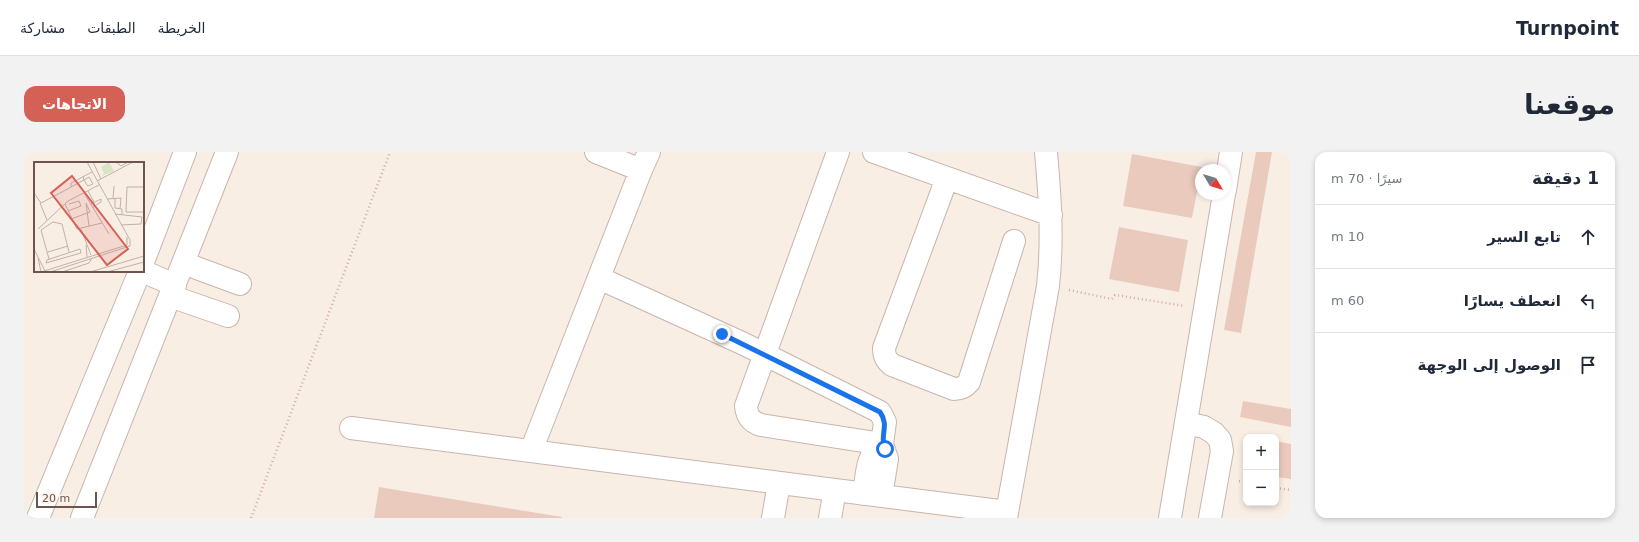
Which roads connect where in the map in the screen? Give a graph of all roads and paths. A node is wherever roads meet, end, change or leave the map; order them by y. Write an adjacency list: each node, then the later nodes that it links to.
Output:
1 (185, 152): 15 (lane)
2 (227, 152): 16 (lane)
3 (390, 152): 38 (path)
4 (596, 152): 9 (lane)
5 (838, 152): 25 (lane)
6 (874, 152): 11 (lane)
7 (1046, 152): 13 (lane)
8 (1232, 152): 10 (lane)
9 (645, 161): 19 (lane)
10 (1230, 164)
11 (947, 178): 13 (lane); 14 (lane)
12 (1223, 200): 23 (lane)
13 (1051, 215): 21 (lane)
14 (1014, 241)
15 (144, 259)
16 (183, 263): 20 (lane); 22 (lane)
17 (141, 272): 36 (lane)
18 (143, 272): 22 (lane)
19 (599, 278): 25 (lane); 29 (lane)
20 (240, 284)
21 (1048, 286): 23 (path); 35 (lane)
22 (172, 291): 24 (lane); 37 (lane)
23 (1205, 309): 26 (lane)
24 (228, 316)
25 (765, 354): 28 (lane); 28 (lane)
26 (1186, 423): 41 (lane); 42 (lane)
27 (351, 428): 29 (lane)
28 (882, 444): 34 (lane)
29 (531, 451): 30 (lane)
30 (779, 483): 32 (lane); 39 (lane)
31 (1279, 488): 33 (path)
32 (835, 490): 34 (lane); 40 (lane)
33 (1291, 490)
34 (873, 495): 35 (lane)
35 (1007, 515)
36 (38, 518)
37 (82, 518)
38 (251, 518)
39 (773, 518)
40 (830, 518)
41 (1170, 518)
42 (1210, 518)

